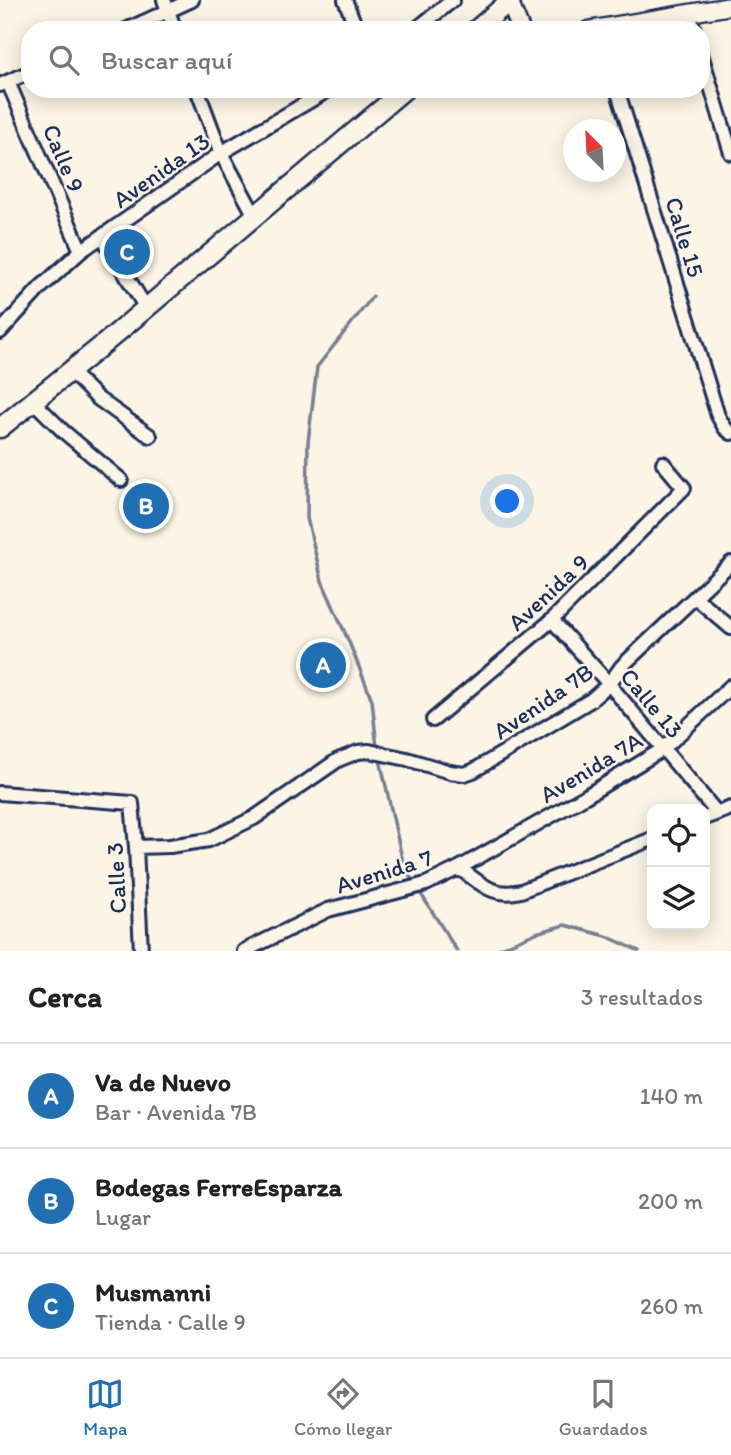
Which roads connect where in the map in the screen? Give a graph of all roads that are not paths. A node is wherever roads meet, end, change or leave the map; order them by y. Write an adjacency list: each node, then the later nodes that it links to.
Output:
1 (192, 0): 5 (street)
2 (345, 0): 9 (street)
3 (453, 0): 10 (street)
4 (511, 4): 11 (highway); 12 (main road)
5 (166, 6): 8 (street)
6 (731, 6): 7 (main road)
7 (689, 13): 13 (main road); 14 (street)
8 (140, 21)
9 (353, 21)
10 (426, 21)
11 (487, 21)
12 (518, 21)
13 (642, 21)
14 (691, 21)
15 (21, 76): 16 (street)
16 (4, 84): 26 (street, Calle 9)
17 (710, 84): 23 (street)
18 (200, 98): 22 (street)
19 (315, 98): 22 (street, Avenida 13)
20 (394, 98): 24 (highway)
21 (620, 98): 34 (street, Calle 15)
22 (221, 153): 24 (street); 25 (street, Avenida 13)
23 (731, 153)
24 (255, 216): 27 (highway)
25 (102, 236): 26 (street, Avenida 13); 27 (street)
26 (81, 250): 28 (street, Avenida 13)
27 (146, 309): 29 (highway)
28 (0, 332)
29 (94, 351): 30 (highway); 32 (highway)
30 (70, 371): 31 (highway); 35 (street)
31 (33, 401): 33 (highway); 37 (street)
32 (0, 413)
33 (0, 428)
34 (731, 433)
35 (150, 436)
36 (663, 463): 40 (street, Avenida 9)
37 (121, 480)
38 (731, 563): 39 (street, Avenida 7B)
39 (695, 597): 41 (street); 42 (street, Avenida 7B)
40 (552, 620): 42 (street, Calle 13); 44 (street, Avenida 9)
41 (731, 628)
42 (609, 684): 45 (street, Calle 13); 51 (street, Avenida 7B)
43 (731, 686): 45 (street, Avenida 7A)
44 (433, 720)
45 (663, 749): 48 (street, Calle 13); 52 (street, Avenida 7A)
46 (0, 793): 51 (street, Calle 3)
47 (731, 808): 48 (street)
48 (718, 813): 49 (street)
49 (710, 816)
50 (647, 841): 52 (street, Avenida 7)
51 (136, 847): 53 (street, Calle 3)
52 (459, 868): 54 (street, Avenida 7)
53 (141, 951)
54 (244, 951)

